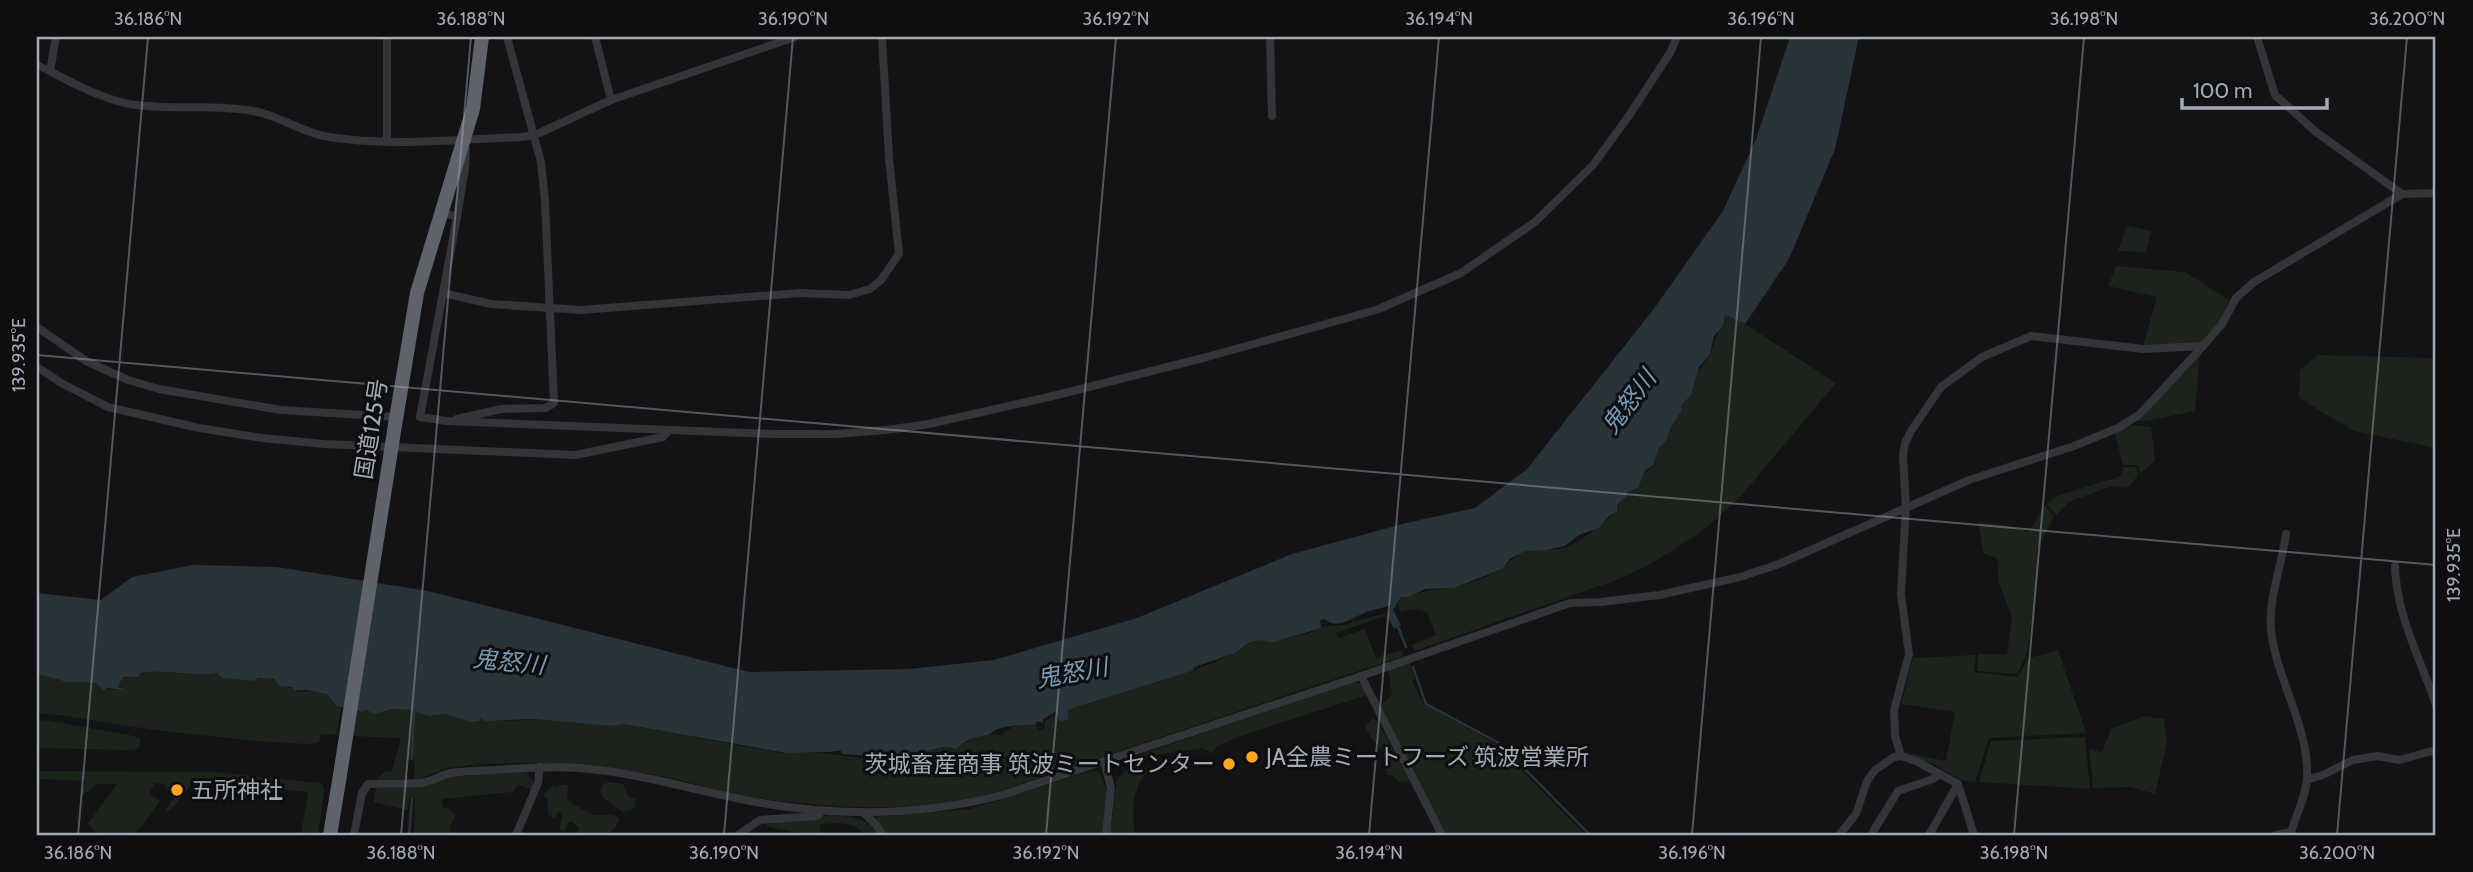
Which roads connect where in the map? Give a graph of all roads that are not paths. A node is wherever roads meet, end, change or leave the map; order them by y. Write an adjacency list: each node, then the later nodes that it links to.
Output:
1 (56, 37): 12 (street)
2 (387, 37): 17 (street)
3 (481, 37): 16 (highway, 国道125号)
4 (508, 37): 15 (street)
5 (595, 37): 13 (street)
6 (795, 37): 13 (street)
7 (883, 37): 23 (street)
8 (1270, 37): 14 (street)
9 (1677, 37): 29 (street)
10 (2257, 37): 19 (street)
11 (37, 65): 12 (street)
12 (50, 71): 17 (street)
13 (611, 100): 15 (street)
14 (1272, 116)
15 (535, 135): 16 (street); 23 (street)
16 (465, 139): 17 (street); 20 (highway, 国道125号); 21 (street)
17 (387, 141)
18 (2436, 193): 19 (street)
19 (2402, 194): 25 (street)
20 (441, 212): 21 (street); 27 (highway, 国道125号)
21 (457, 217): 22 (street)
22 (443, 293): 23 (street); 28 (street)
23 (550, 309): 28 (street)
24 (37, 327): 27 (street)
25 (2203, 346): 30 (street); 30 (street)
26 (37, 367): 29 (street)
27 (395, 421): 44 (highway, 国道125号, bridge)
28 (447, 421): 29 (street)
29 (668, 431)
30 (1906, 507): 33 (street); 36 (street)
31 (2286, 534): 40 (street)
32 (2395, 566): 34 (street)
33 (1361, 676): 37 (street); 50 (street)
34 (2435, 700)
35 (2436, 750): 40 (street)
36 (1901, 756): 39 (street); 51 (street)
37 (1104, 761): 43 (street); 49 (street)
38 (540, 767): 42 (street); 45 (street); 46 (street)
39 (1940, 774): 41 (street); 52 (street)
40 (2307, 780): 55 (street)
41 (1958, 784): 53 (street); 54 (street)
42 (822, 811): 43 (street); 47 (street)
43 (864, 813): 48 (street)
44 (330, 835)
45 (354, 835)
46 (516, 835)
47 (738, 835)
48 (883, 835)
49 (1106, 835)
50 (1442, 835)
51 (1839, 835)
52 (1871, 835)
53 (1929, 835)
54 (1974, 835)
55 (2276, 835)

